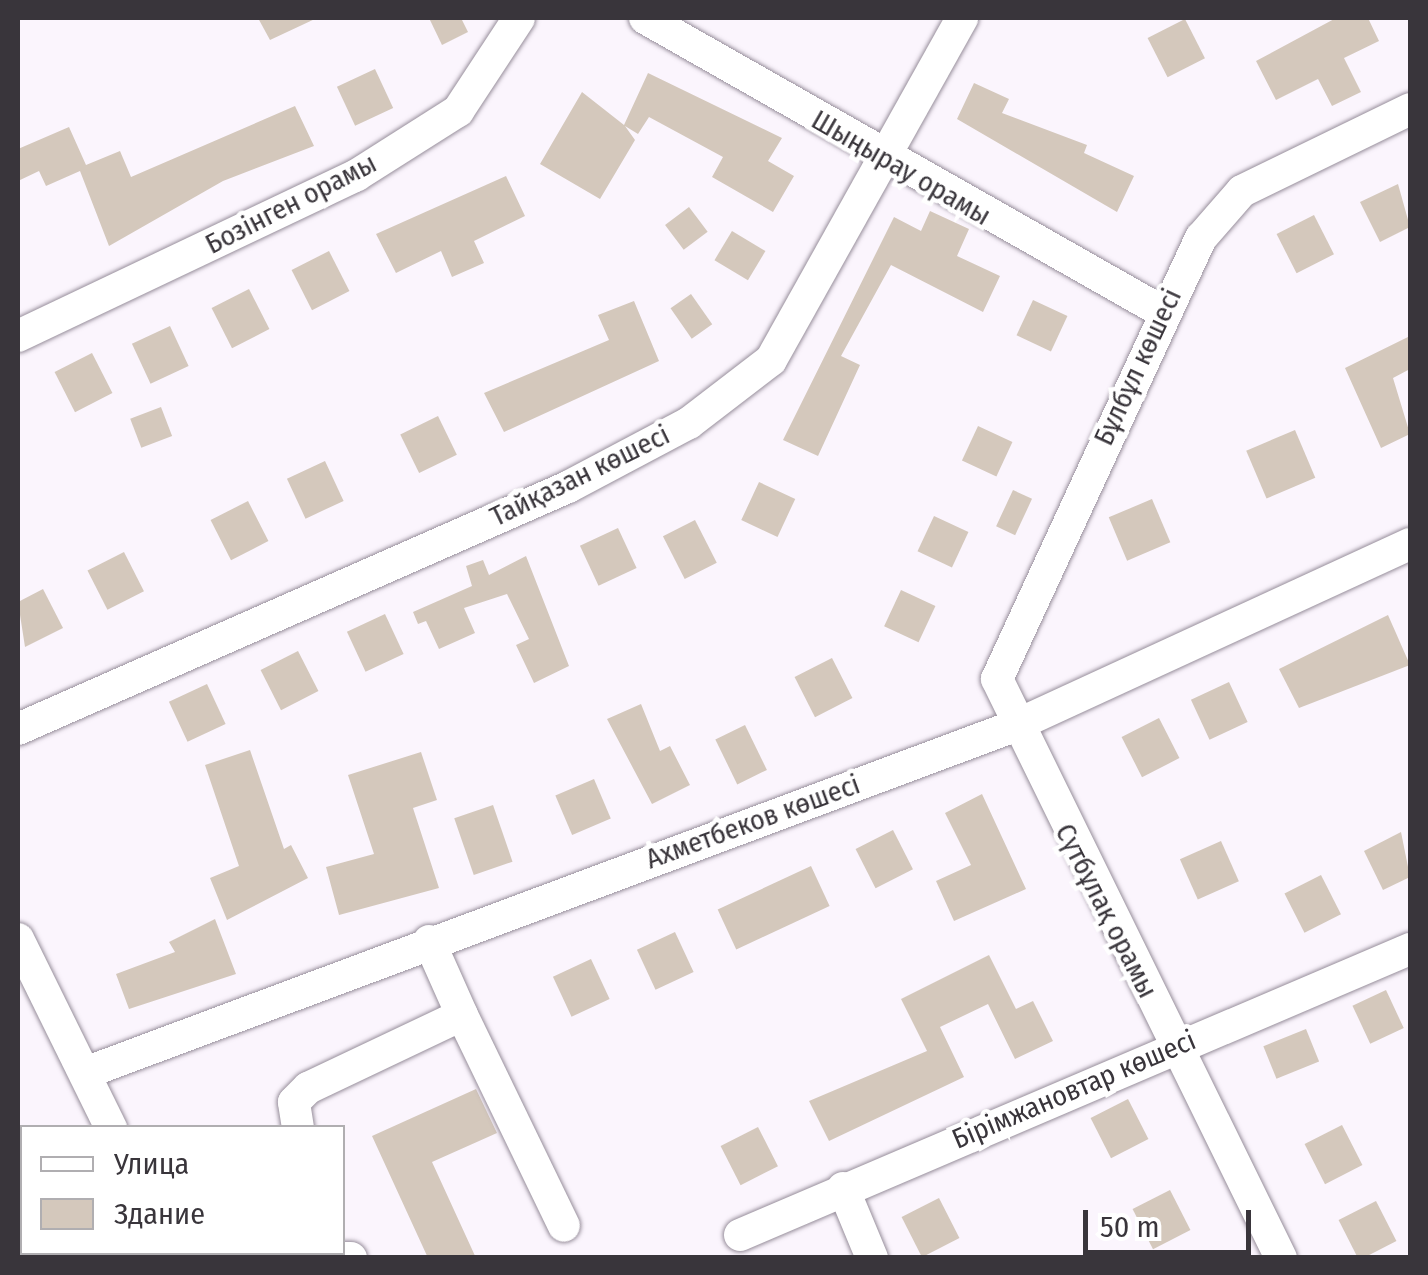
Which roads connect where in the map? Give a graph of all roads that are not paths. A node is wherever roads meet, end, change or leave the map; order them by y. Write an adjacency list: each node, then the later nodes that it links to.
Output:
1 (519, 18): 7 (street, Бозінген орамы)
2 (645, 18): 5 (street, Шыңырау орамы)
3 (962, 18): 5 (street, Тайқазан көшесі)
4 (1410, 110): 6 (street, Бұлбұл көшесі)
5 (886, 163): 6 (street, Шыңырау орамы); 10 (street, Тайқазан көшесі)
6 (1160, 311): 9 (street, Бұлбұл көшесі)
7 (18, 336)
8 (1410, 544): 9 (street, Ахметбеков көшесі)
9 (1012, 726): 12 (street, Ахметбеков көшесі); 15 (street, Cүтбұлақ орамы)
10 (18, 729)
11 (18, 940): 16 (street)
12 (429, 941): 14 (street); 16 (street, Ахметбеков көшесі)
13 (1410, 948): 15 (street, Бірімжановтар көшесі)
14 (462, 1014): 18 (street); 20 (street)
15 (1175, 1047): 19 (street, Бірімжановтар көшесі); 23 (street, Cүтбұлақ орамы)
16 (85, 1073): 17 (street)
17 (110, 1125)
18 (298, 1125)
19 (843, 1188): 21 (street, Бірімжановтар көшесі); 22 (street)
20 (564, 1226)
21 (740, 1235)
22 (872, 1258)
23 (1280, 1258)

